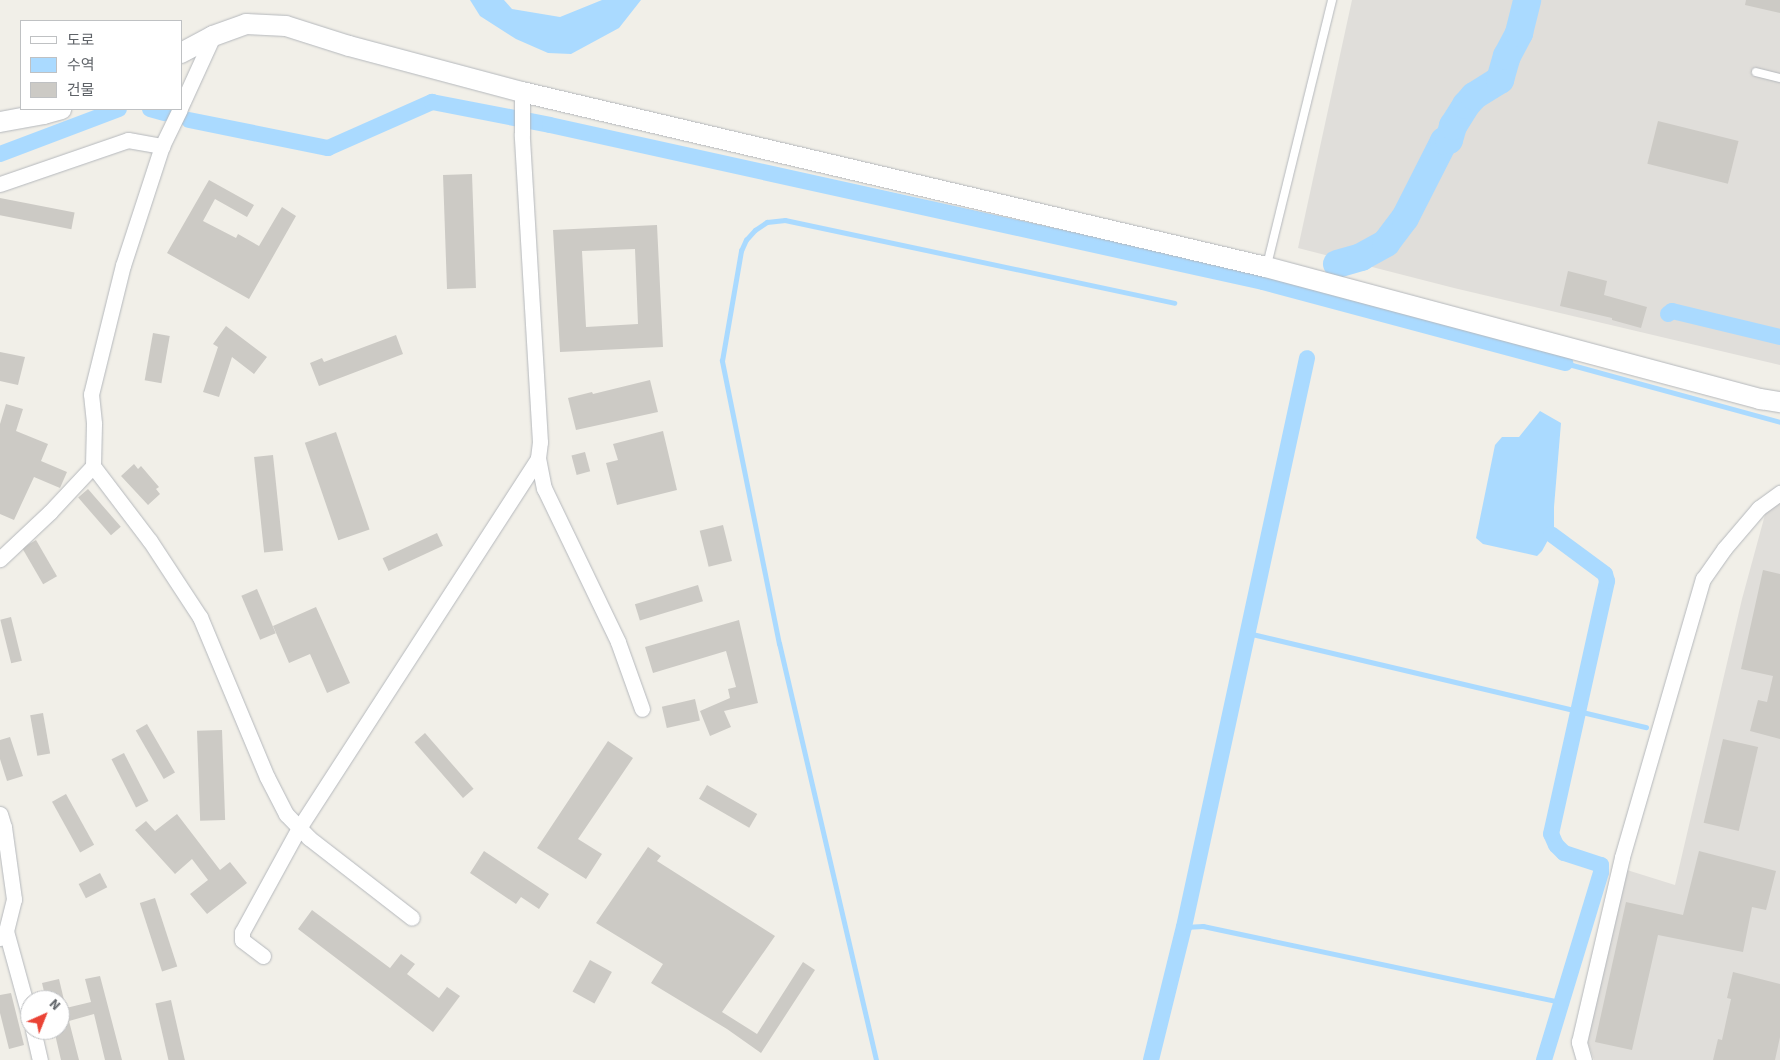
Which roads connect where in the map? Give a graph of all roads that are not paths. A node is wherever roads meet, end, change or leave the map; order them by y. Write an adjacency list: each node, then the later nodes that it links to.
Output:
1 (1332, 0): 13 (lane)
2 (213, 36): 3 (main road); 6 (main road); 7 (street)
3 (182, 52)
4 (1756, 72): 5 (lane)
5 (1780, 78)
6 (522, 92): 13 (main road); 15 (street)
7 (182, 105)
8 (58, 110): 10 (main road)
9 (180, 110): 11 (street)
10 (0, 122)
11 (162, 146): 12 (street); 16 (street)
12 (0, 184)
13 (1266, 267): 14 (main road)
14 (1780, 402)
15 (538, 458): 19 (street); 21 (street)
16 (93, 466): 18 (street); 21 (street)
17 (1780, 493): 28 (street)
18 (0, 559)
19 (642, 709)
20 (0, 814): 23 (street)
21 (299, 828): 22 (street); 24 (street)
22 (412, 918)
23 (3, 935): 25 (street)
24 (263, 956)
25 (21, 990)
26 (35, 1040): 27 (street)
27 (40, 1060)
28 (1584, 1060)

